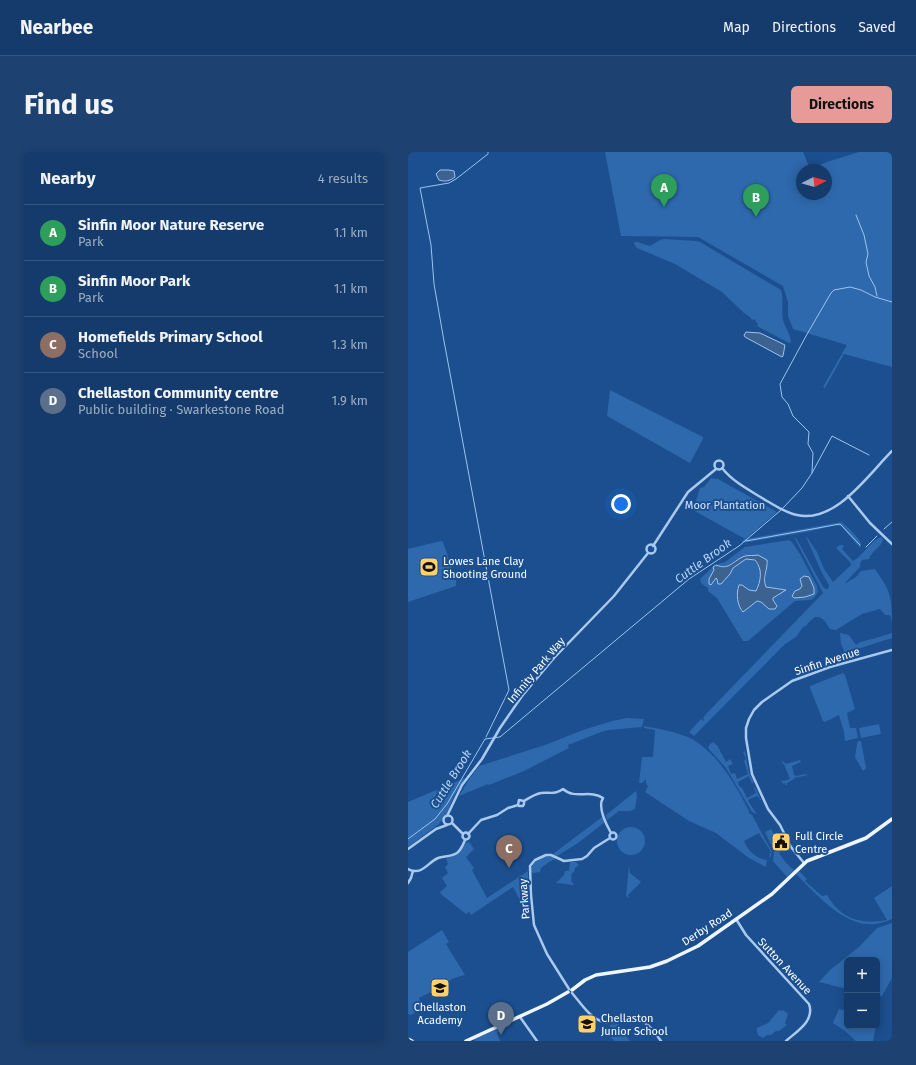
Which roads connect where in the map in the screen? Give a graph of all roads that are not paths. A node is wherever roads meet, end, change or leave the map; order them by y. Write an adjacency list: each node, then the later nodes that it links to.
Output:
1 (892, 451): 4 (street)
2 (716, 468): 3 (street); 3 (street); 6 (street)
3 (722, 468): 4 (street)
4 (848, 496): 5 (street)
5 (892, 544)
6 (654, 546): 7 (street); 7 (street)
7 (648, 553): 9 (street, Infinity Park Way)
8 (892, 650): 23 (street, Sinfin Avenue)
9 (451, 809): 10 (street, Infinity Park Way); 11 (street)
10 (447, 816): 11 (street); 13 (street)
11 (452, 817): 14 (street)
12 (892, 819): 23 (main road, Derby Road)
13 (444, 821): 15 (street); 16 (street)
14 (452, 823): 15 (street); 18 (street)
15 (447, 825): 16 (street)
16 (439, 827): 22 (street)
17 (611, 833): 19 (street); 20 (street); 20 (street)
18 (463, 834): 19 (street); 21 (street)
19 (468, 834): 21 (street)
20 (610, 838): 28 (street, Parkway)
21 (465, 840): 25 (street)
22 (408, 849)
23 (804, 863): 27 (main road, Derby Road)
24 (408, 869): 25 (street)
25 (413, 871): 26 (street)
26 (408, 883)
27 (736, 919): 28 (main road, Derby Road); 35 (street, Sutton Avenue)
28 (570, 991): 29 (main road, Derby Road); 34 (street)
29 (520, 1016): 32 (main road, Derby Road); 33 (street)
30 (408, 1039): 31 (main road)
31 (412, 1041)
32 (466, 1041)
33 (536, 1041)
34 (661, 1041)
35 (786, 1041)

